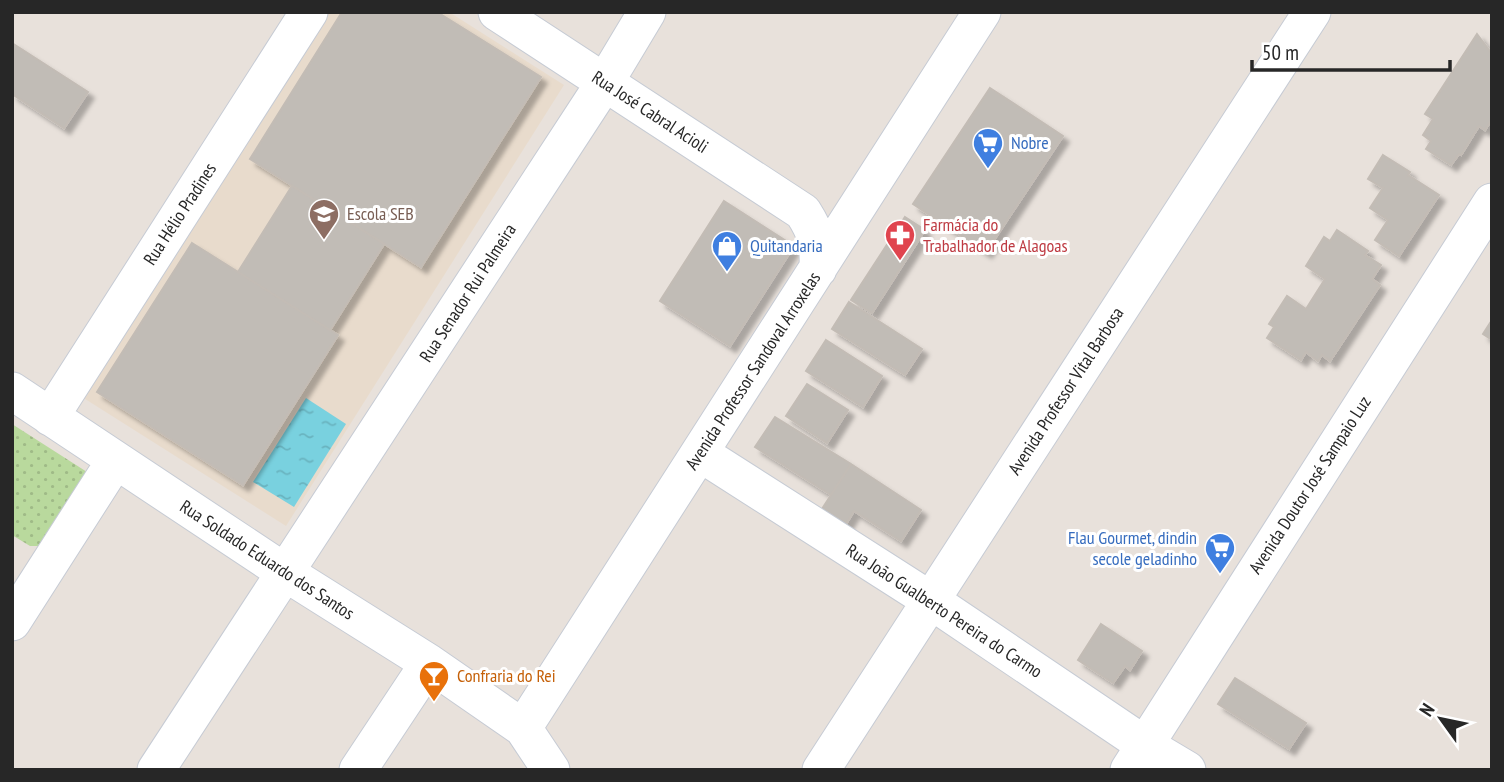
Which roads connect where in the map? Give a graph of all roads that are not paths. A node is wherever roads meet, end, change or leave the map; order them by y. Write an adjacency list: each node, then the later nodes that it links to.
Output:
1 (309, 12): 12 (street, Rua Hélio Pradines)
2 (497, 12): 6 (street, Rua José Cabral Acioli)
3 (648, 12): 6 (street, Rua Senador Rui Palmeira)
4 (982, 12): 7 (street, Avenida Professor Sandoval Arroxelas)
5 (1312, 12): 16 (street, Avenida Professor Vital Barbosa)
6 (605, 82): 9 (street, Rua José Cabral Acioli); 15 (street, Rua Senador Rui Palmeira)
7 (864, 196): 9 (street); 10 (street, Avenida Professor Sandoval Arroxelas)
8 (1492, 202): 20 (street, Avenida Doutor José Sampaio Luz)
9 (803, 212): 10 (street)
10 (818, 269): 13 (street, Avenida Professor Sandoval Arroxelas)
11 (12, 391): 12 (street, Rua Soldado Eduardo dos Santos)
12 (50, 416): 14 (street, Rua Soldado Eduardo dos Santos)
13 (700, 453): 16 (street, Rua João Gualberto Pereira do Carmo); 19 (street, Avenida Professor Sandoval Arroxelas)
14 (115, 461): 15 (street, Rua Soldado Eduardo dos Santos); 17 (street)
15 (286, 573): 18 (street, Rua Soldado Eduardo dos Santos); 21 (street, Rua Senador Rui Palmeira)
16 (930, 600): 20 (street, Rua João Gualberto Pereira do Carmo); 24 (street, Avenida Professor Vital Barbosa)
17 (12, 622)
18 (429, 663): 19 (street, Rua Soldado Eduardo dos Santos); 22 (street)
19 (523, 728): 23 (street)
20 (1137, 757): 25 (street, Rua João Gualberto Pereira do Carmo)
21 (156, 770)
22 (358, 770)
23 (551, 770)
24 (821, 770)
25 (1187, 770)

